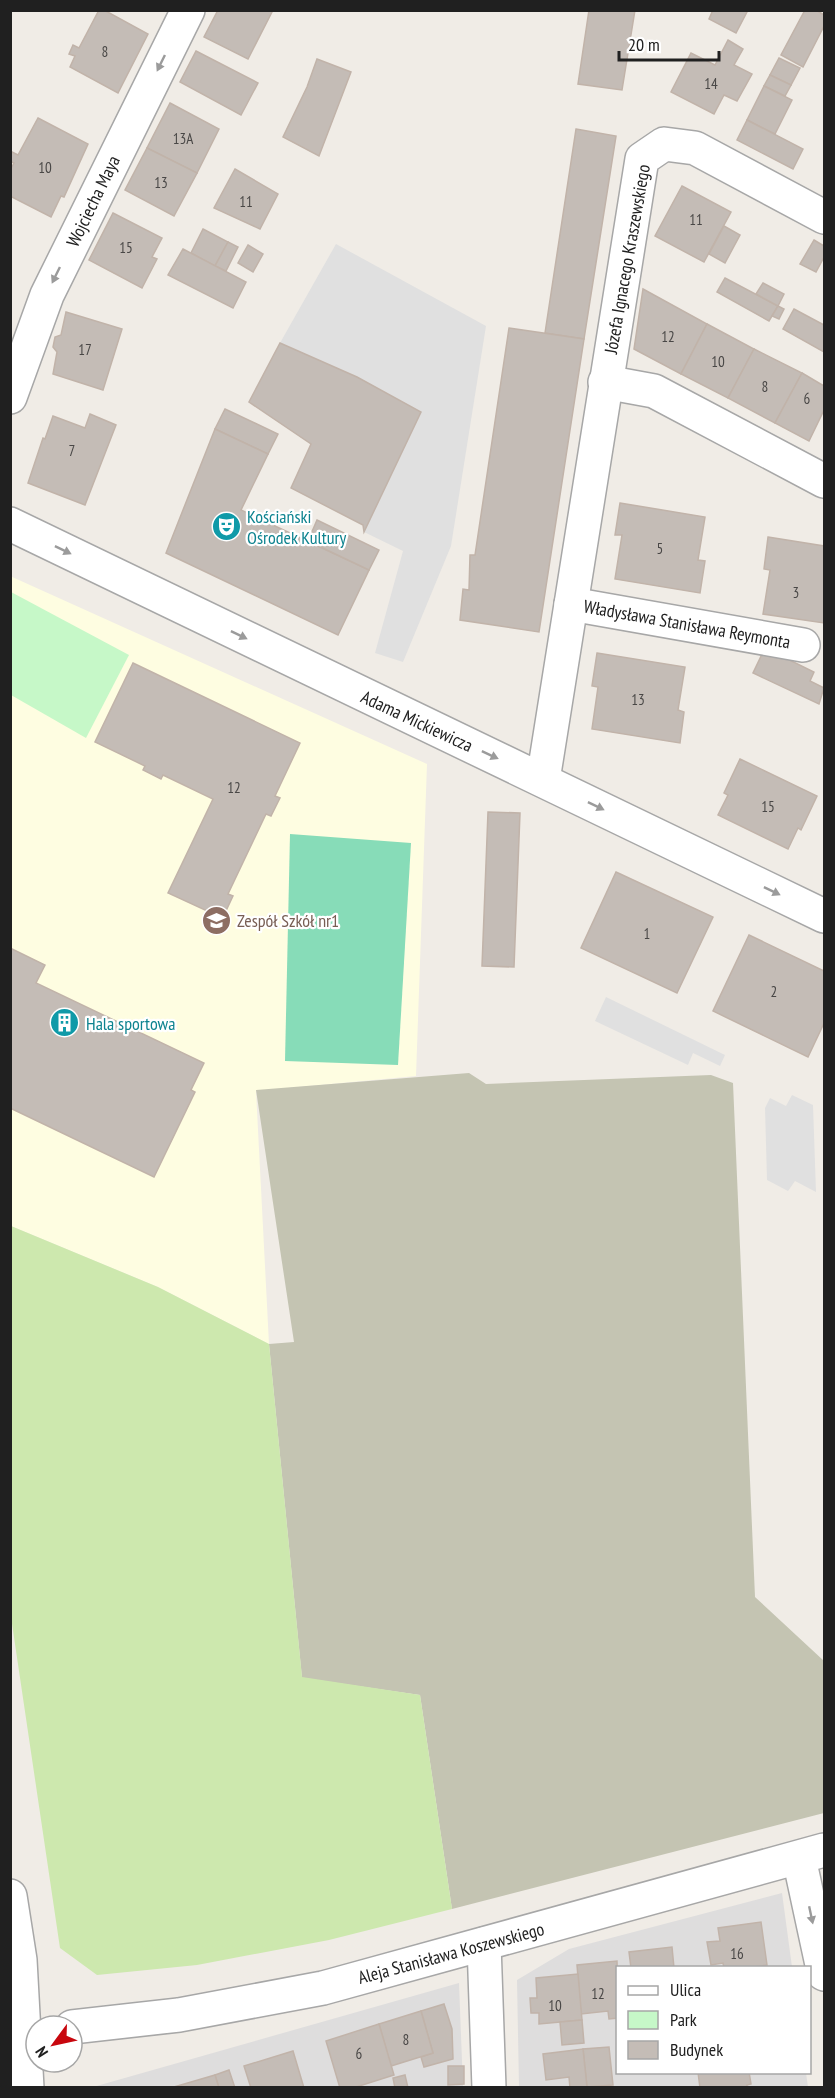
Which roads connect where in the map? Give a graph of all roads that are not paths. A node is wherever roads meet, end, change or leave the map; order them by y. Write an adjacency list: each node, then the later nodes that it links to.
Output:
1 (188, 10): 4 (street, Wojciecha Maya, one-way to 4)
2 (825, 217): 3 (street, Józefa Ignacego Kraszewskiego)
3 (605, 382): 5 (street); 7 (street, Władysława Stanisława Reymonta)
4 (10, 397)
5 (825, 481)
6 (10, 524): 9 (street, Adama Mickiewicza, one-way to 9)
7 (571, 604): 8 (street, Władysława Stanisława Reymonta); 9 (street, Władysława Stanisława Reymonta)
8 (803, 645)
9 (543, 780): 10 (street, Adama Mickiewicza, one-way to 10)
10 (825, 916)
11 (812, 1854): 13 (street, Aleja Stanisława Koszewskiego); 14 (street, one-way to 14)
12 (10, 1896): 16 (street)
13 (484, 1944): 15 (street, Aleja Stanisława Koszewskiego); 17 (street)
14 (825, 1974)
15 (84, 2026)
16 (24, 2033)
17 (489, 2088)

